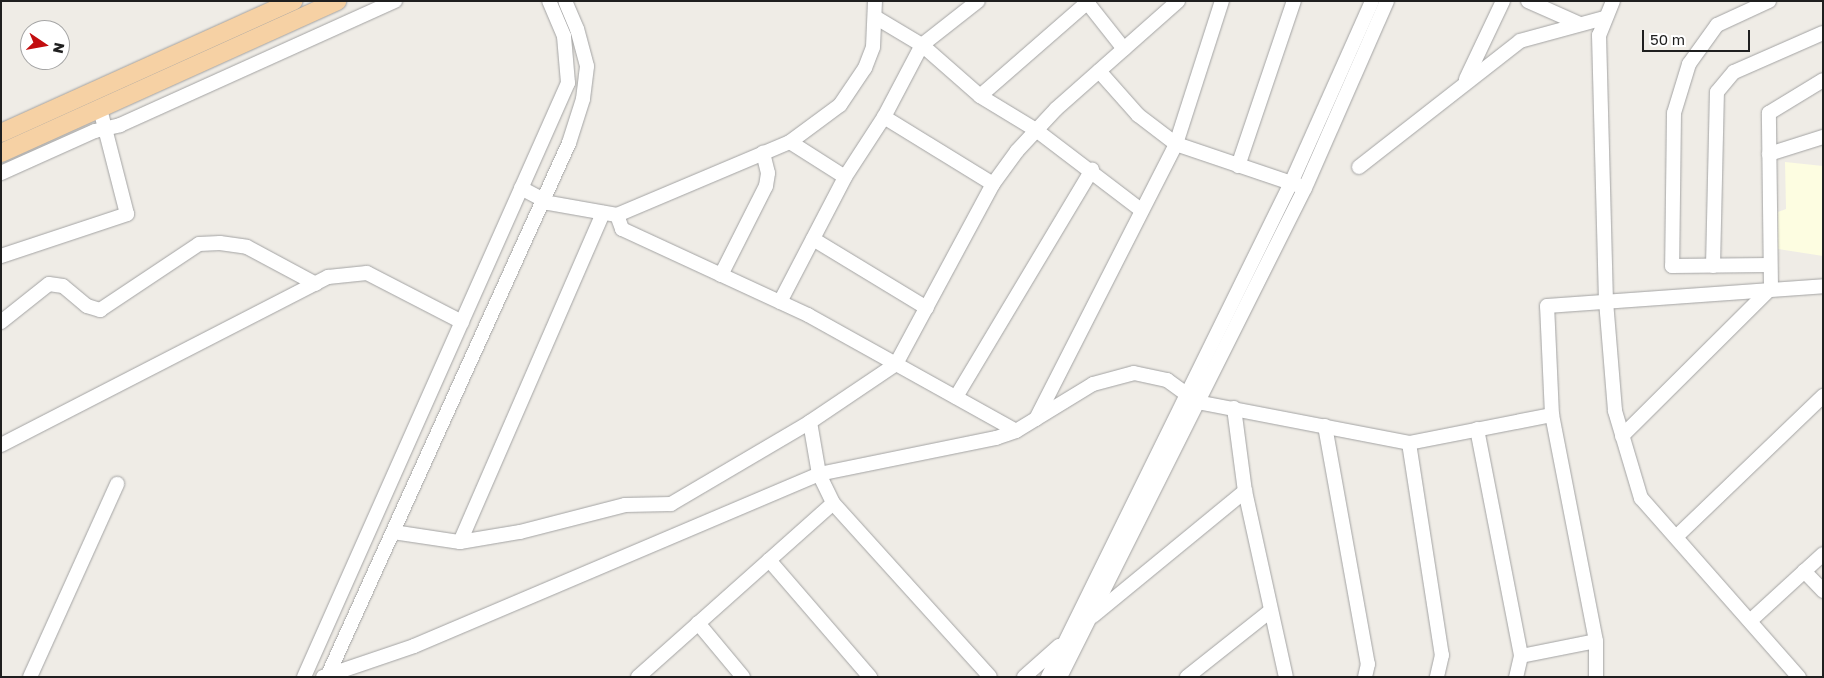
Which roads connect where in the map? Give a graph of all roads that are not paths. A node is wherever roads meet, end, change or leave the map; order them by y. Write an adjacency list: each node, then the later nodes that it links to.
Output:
1 (294, 1): 32 (main road)
2 (336, 1): 28 (main road)
3 (395, 1): 30 (street)
4 (549, 1): 46 (street)
5 (565, 1): 48 (street)
6 (875, 1): 18 (street)
7 (978, 1): 22 (street)
8 (1178, 1): 23 (street)
9 (1222, 1): 35 (street)
10 (1294, 1): 39 (street)
11 (1372, 1): 44 (street)
12 (1387, 1): 47 (street)
13 (1503, 1): 26 (street)
14 (1528, 1): 20 (street)
15 (1769, 1): 54 (street)
16 (1088, 2): 23 (street); 27 (street)
17 (1614, 2): 19 (street)
18 (875, 17): 22 (street); 34 (street)
19 (1604, 18): 20 (street); 59 (street)
20 (1580, 24): 26 (street)
21 (1823, 33): 54 (street)
22 (922, 45): 27 (street); 29 (street)
23 (1124, 49): 24 (street)
24 (1099, 72): 31 (street); 35 (street)
25 (1823, 80): 38 (street)
26 (1464, 84): 40 (street)
27 (980, 96): 31 (street)
28 (100, 109): 30 (street); 36 (main road)
29 (884, 117): 43 (street); 45 (street)
30 (105, 129): 42 (street); 52 (street)
31 (1036, 130): 41 (street); 45 (street)
32 (1, 133)
33 (1823, 137): 38 (street)
34 (790, 142): 37 (street); 43 (street)
35 (1176, 144): 39 (street); 49 (street)
36 (1, 153)
37 (763, 154): 50 (street); 55 (street)
38 (1769, 154): 53 (street)
39 (1238, 166): 44 (street)
40 (1359, 167)
41 (1092, 170): 49 (street); 66 (street)
42 (1, 173)
43 (845, 176): 51 (street)
44 (1292, 181): 47 (street); 67 (street)
45 (993, 184): 61 (street)
46 (522, 188): 48 (street); 63 (street)
47 (1305, 188): 67 (street)
48 (544, 200): 50 (street); 82 (street)
49 (1141, 210): 70 (street)
50 (610, 214): 55 (street); 84 (street)
51 (813, 240): 60 (street); 61 (street)
52 (1, 256)
53 (1770, 265): 54 (street); 58 (street)
54 (1713, 266)
55 (721, 275): 60 (street)
56 (316, 284): 62 (street); 63 (street); 77 (street)
57 (1823, 286): 58 (street)
58 (1771, 288): 59 (street); 75 (street)
59 (1606, 300): 69 (street); 75 (street)
60 (780, 302): 64 (street)
61 (927, 308): 64 (street)
62 (1, 322)
63 (462, 322): 98 (street)
64 (896, 364): 66 (street); 71 (street)
65 (1823, 396): 83 (street)
66 (956, 397): 74 (street)
67 (1192, 399): 68 (street); 70 (street); 90 (street); 94 (street)
68 (1234, 408): 72 (street); 80 (street)
69 (1552, 415): 73 (street); 93 (street)
70 (1036, 418): 74 (street)
71 (810, 422): 78 (street); 84 (street)
72 (1324, 426): 76 (street); 108 (street)
73 (1477, 429): 76 (street); 95 (street)
74 (1016, 431): 78 (street)
75 (1622, 436): 83 (street)
76 (1409, 443): 109 (street)
77 (1, 445)
78 (819, 474): 81 (street); 96 (street)
79 (117, 484): 97 (street)
80 (1245, 491): 89 (street); 90 (street)
81 (833, 503): 86 (street); 102 (street)
82 (393, 532): 84 (street); 96 (street)
83 (1676, 537): 91 (street)
84 (460, 542)
85 (1823, 554): 87 (street)
86 (768, 560): 92 (street); 101 (street)
87 (1804, 571): 88 (street); 91 (street)
88 (1823, 591)
89 (1270, 612): 106 (street); 107 (street)
90 (1089, 620): 105 (street)
91 (1750, 621): 112 (street)
92 (698, 623): 99 (street); 100 (street)
93 (1596, 641): 95 (street); 111 (street)
94 (1064, 642): 103 (street); 104 (street)
95 (1521, 656): 110 (street)
96 (326, 676)
97 (30, 677)
98 (304, 677)
99 (638, 677)
100 (743, 677)
101 (870, 677)
102 (990, 677)
103 (1024, 677)
104 (1048, 677)
105 (1060, 677)
106 (1187, 677)
107 (1286, 677)
108 (1365, 677)
109 (1437, 677)
110 (1516, 677)
111 (1596, 677)
112 (1799, 677)

